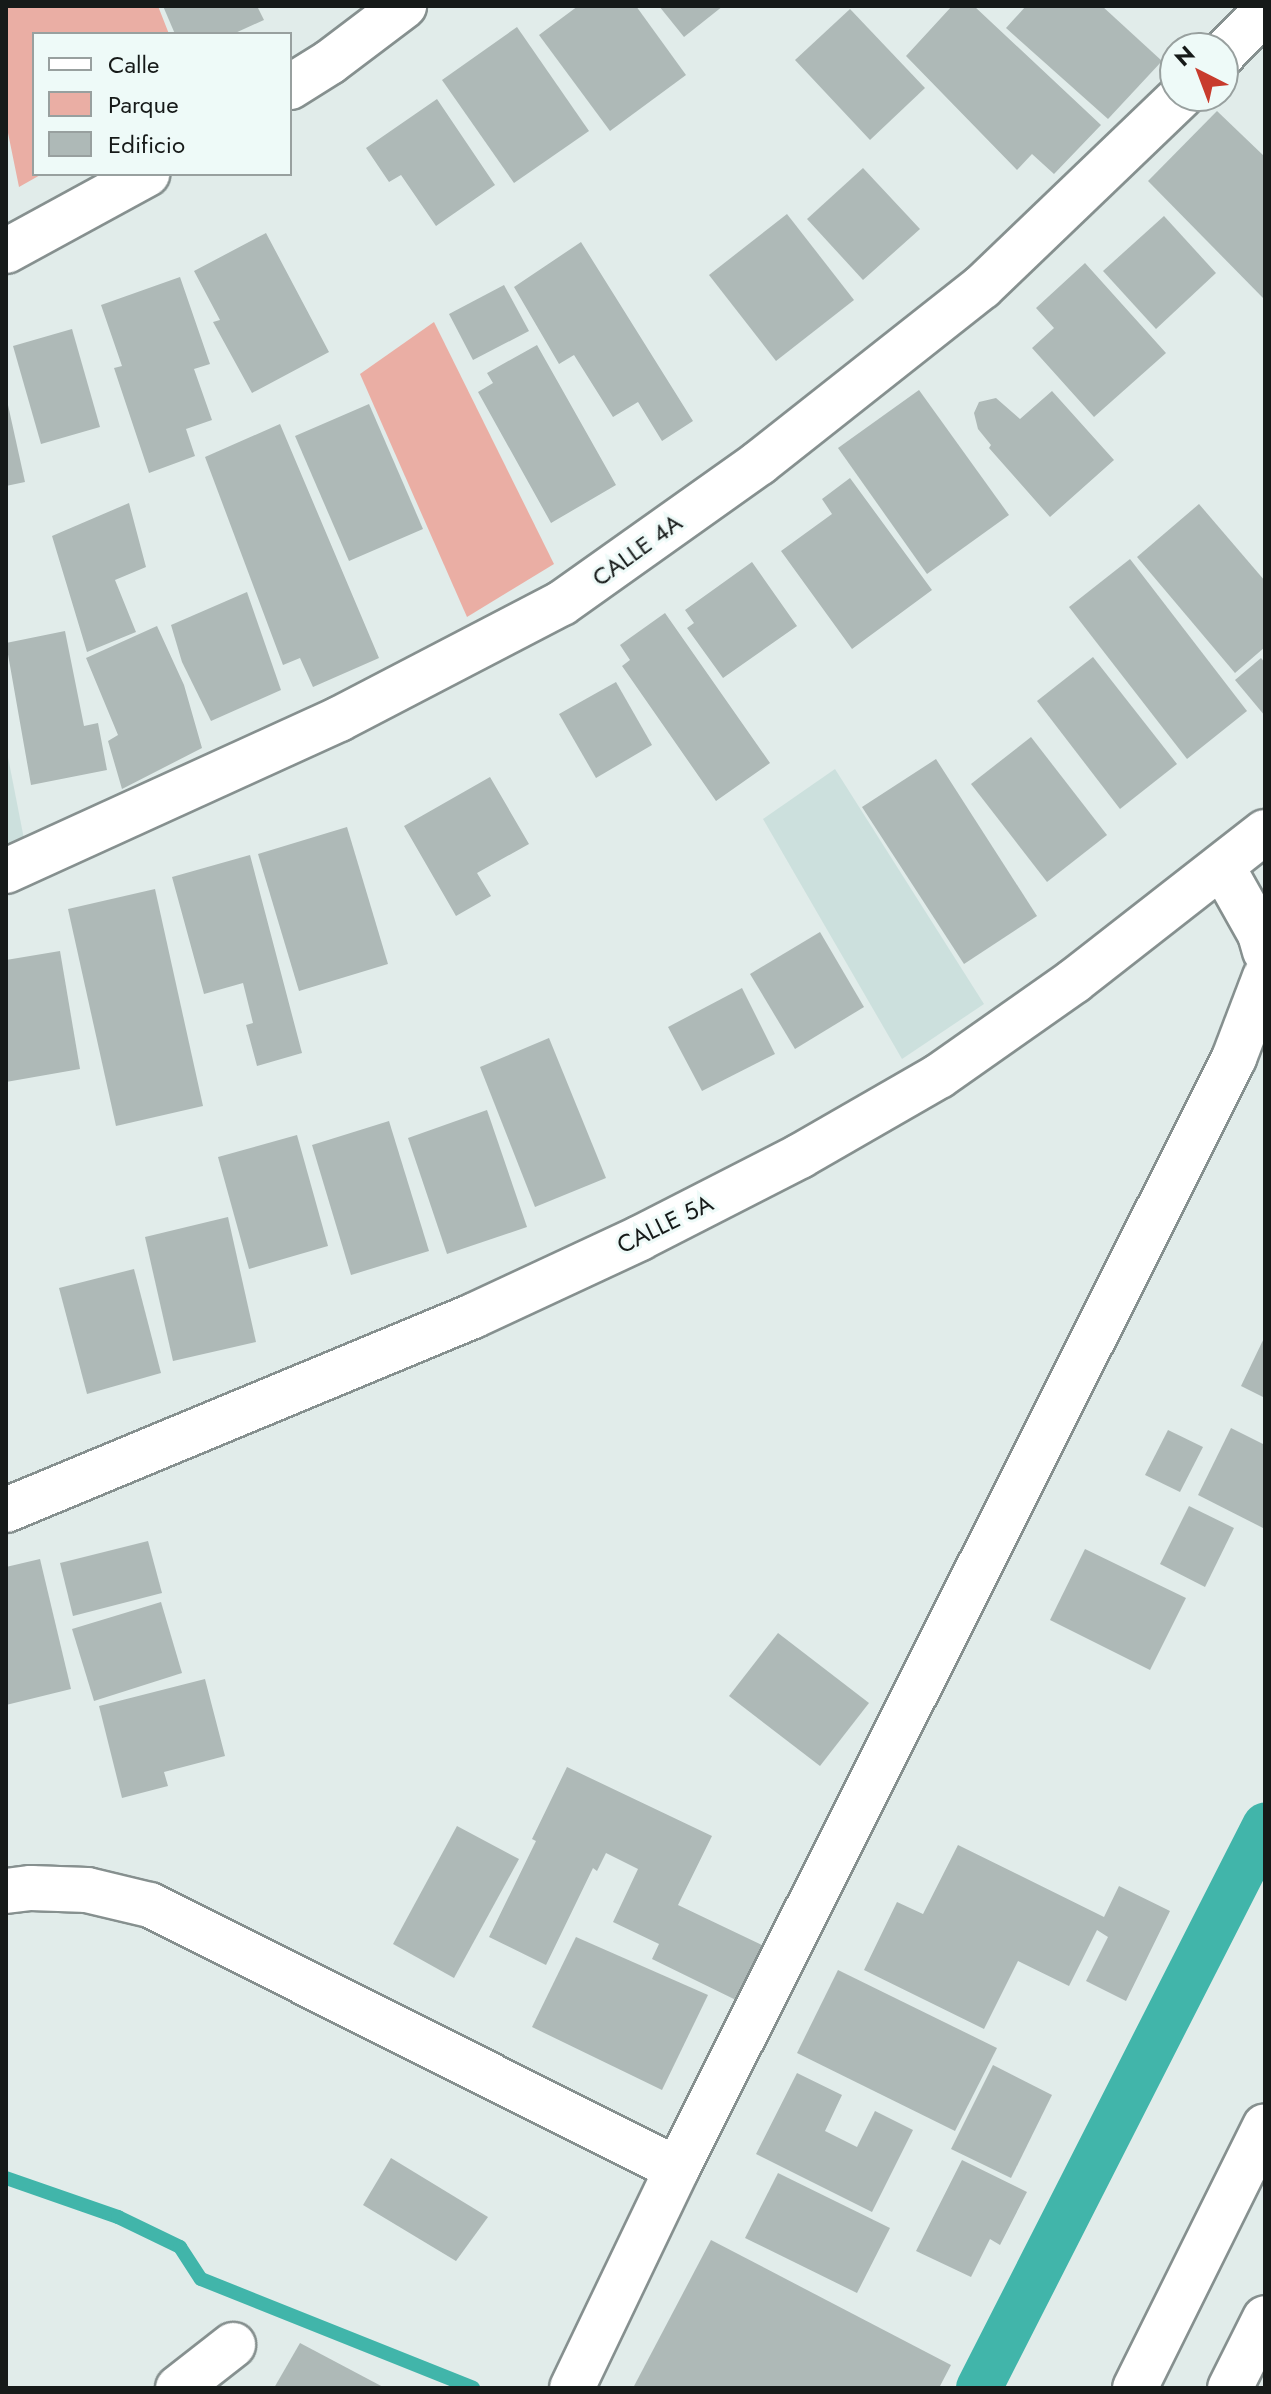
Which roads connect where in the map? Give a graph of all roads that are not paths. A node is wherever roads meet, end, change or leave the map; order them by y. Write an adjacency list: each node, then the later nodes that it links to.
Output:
1 (404, 6): 4 (street)
2 (1265, 11): 3 (street)
3 (1239, 38)
4 (292, 86)
5 (1164, 112): 10 (street, CALLE 4A)
6 (143, 176): 7 (street)
7 (6, 251)
8 (1265, 832): 9 (street, CALLE 5A)
9 (1223, 868): 11 (street); 13 (street, CALLE 5A)
10 (6, 871)
11 (1265, 951)
12 (1265, 977): 16 (street)
13 (6, 1510)
14 (6, 1891): 16 (street)
15 (1265, 2126): 21 (street)
16 (677, 2169): 20 (street)
17 (1265, 2318): 22 (street)
18 (233, 2345): 19 (street)
19 (178, 2388)
20 (572, 2388)
21 (1135, 2388)
22 (1230, 2388)

